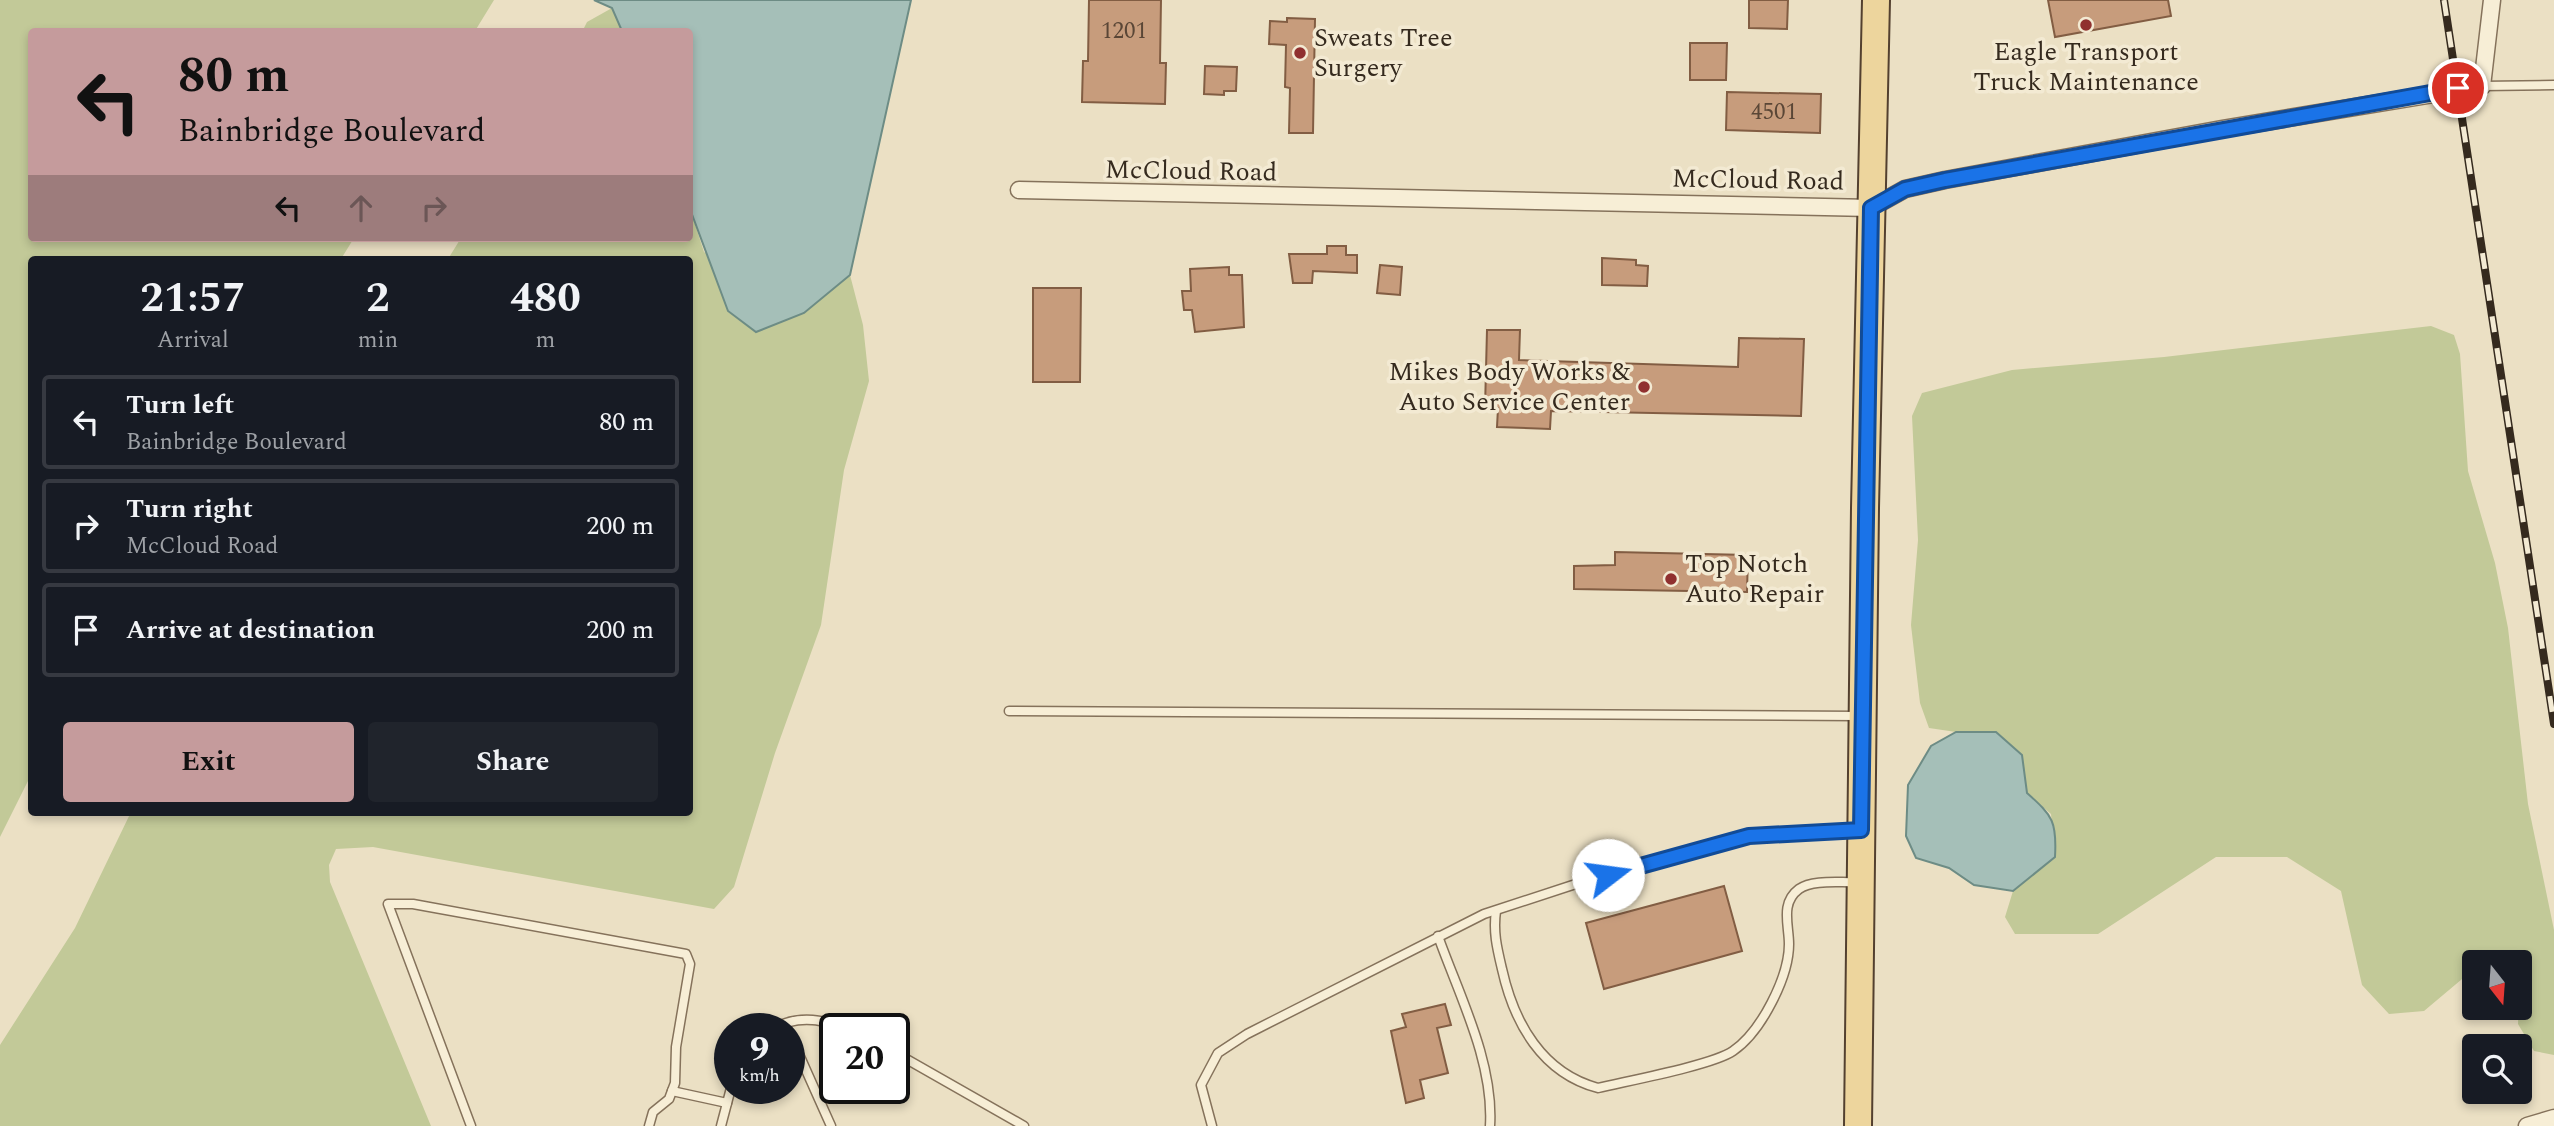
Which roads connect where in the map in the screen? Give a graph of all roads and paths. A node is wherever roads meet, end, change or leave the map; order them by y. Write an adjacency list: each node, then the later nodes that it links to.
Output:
1 (1876, 0): 6 (main road)
2 (2492, 0): 4 (street)
3 (2554, 85): 4 (lane)
4 (2482, 86): 6 (street, McCloud Road)
5 (1019, 190): 6 (street, McCloud Road)
6 (1871, 208): 8 (main road)
7 (1010, 711): 8 (lane)
8 (1862, 716): 9 (main road)
9 (1861, 830): 10 (main road); 11 (lane)
10 (1860, 882): 11 (lane); 26 (main road)
11 (1496, 911): 12 (lane)
12 (1438, 936): 24 (lane); 25 (lane)
13 (910, 1061): 23 (lane)
14 (805, 1067): 22 (lane)
15 (672, 1091): 16 (lane); 19 (lane); 20 (lane)
16 (714, 1100)
17 (727, 1104): 21 (lane)
18 (2554, 1118): 27 (street)
19 (471, 1126)
20 (649, 1126)
21 (722, 1126)
22 (831, 1126)
23 (1024, 1126)
24 (1212, 1126)
25 (1490, 1126)
26 (1858, 1126)
27 (2527, 1126)

